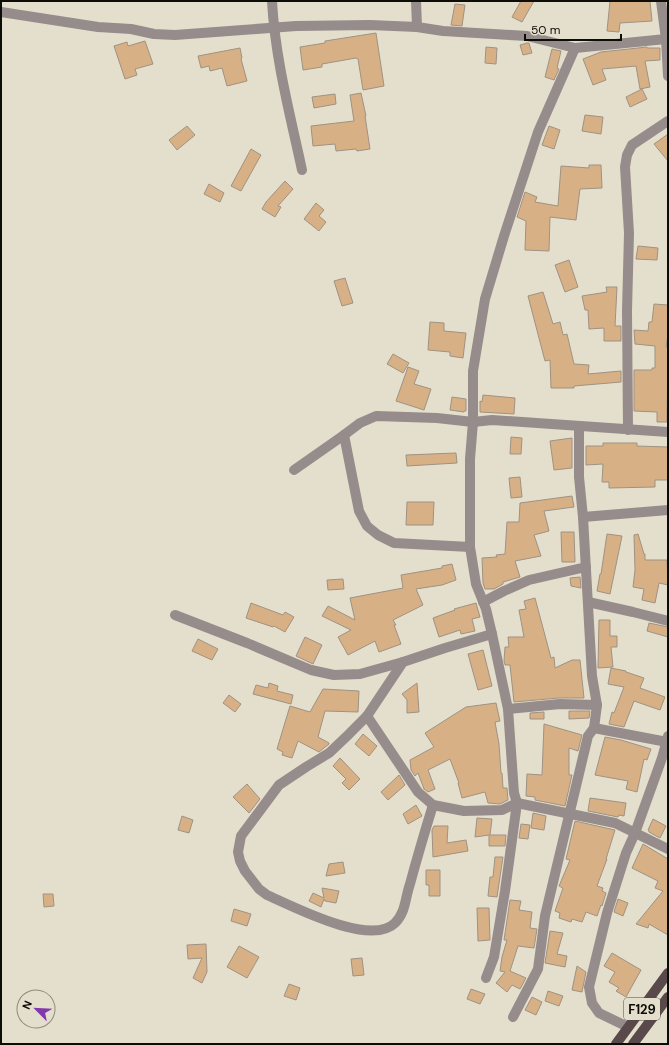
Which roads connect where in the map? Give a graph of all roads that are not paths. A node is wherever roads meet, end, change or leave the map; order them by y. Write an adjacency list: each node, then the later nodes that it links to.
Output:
1 (272, 1): 5 (street)
2 (416, 1): 6 (street)
3 (661, 1): 7 (street)
4 (1, 12): 5 (street)
5 (274, 27): 6 (street); 11 (street)
6 (418, 27): 8 (street)
7 (666, 39): 8 (street); 9 (street)
8 (574, 48): 12 (street)
9 (668, 76)
10 (668, 121): 14 (street)
11 (302, 170)
12 (472, 422): 13 (street); 16 (street); 20 (street)
13 (579, 426): 14 (street); 19 (street)
14 (628, 430): 15 (street)
15 (668, 432)
16 (344, 435): 17 (street); 20 (street)
17 (294, 470)
18 (668, 510): 19 (street)
19 (583, 517): 21 (street)
20 (470, 547): 22 (street)
21 (586, 567): 22 (street); 23 (street)
22 (483, 602): 26 (street)
23 (588, 602): 25 (street); 28 (street)
24 (175, 615): 27 (street)
25 (668, 621)
26 (492, 634): 27 (street); 29 (street)
27 (403, 662): 30 (street)
28 (598, 705): 29 (street); 31 (street)
29 (508, 709): 33 (street)
30 (367, 716): 34 (street); 34 (street)
31 (594, 728): 32 (street); 35 (street)
32 (668, 739): 36 (street)
33 (517, 803): 34 (street); 35 (street); 39 (street)
34 (433, 805)
35 (570, 814): 36 (street); 41 (street)
36 (635, 833): 37 (street); 42 (street)
37 (668, 849)
38 (668, 973): 42 (main road, F129)
39 (486, 978)
40 (668, 997): 44 (main road, F129)
41 (513, 1017)
42 (628, 1027): 43 (main road, F129)
43 (616, 1044)
44 (633, 1044)

